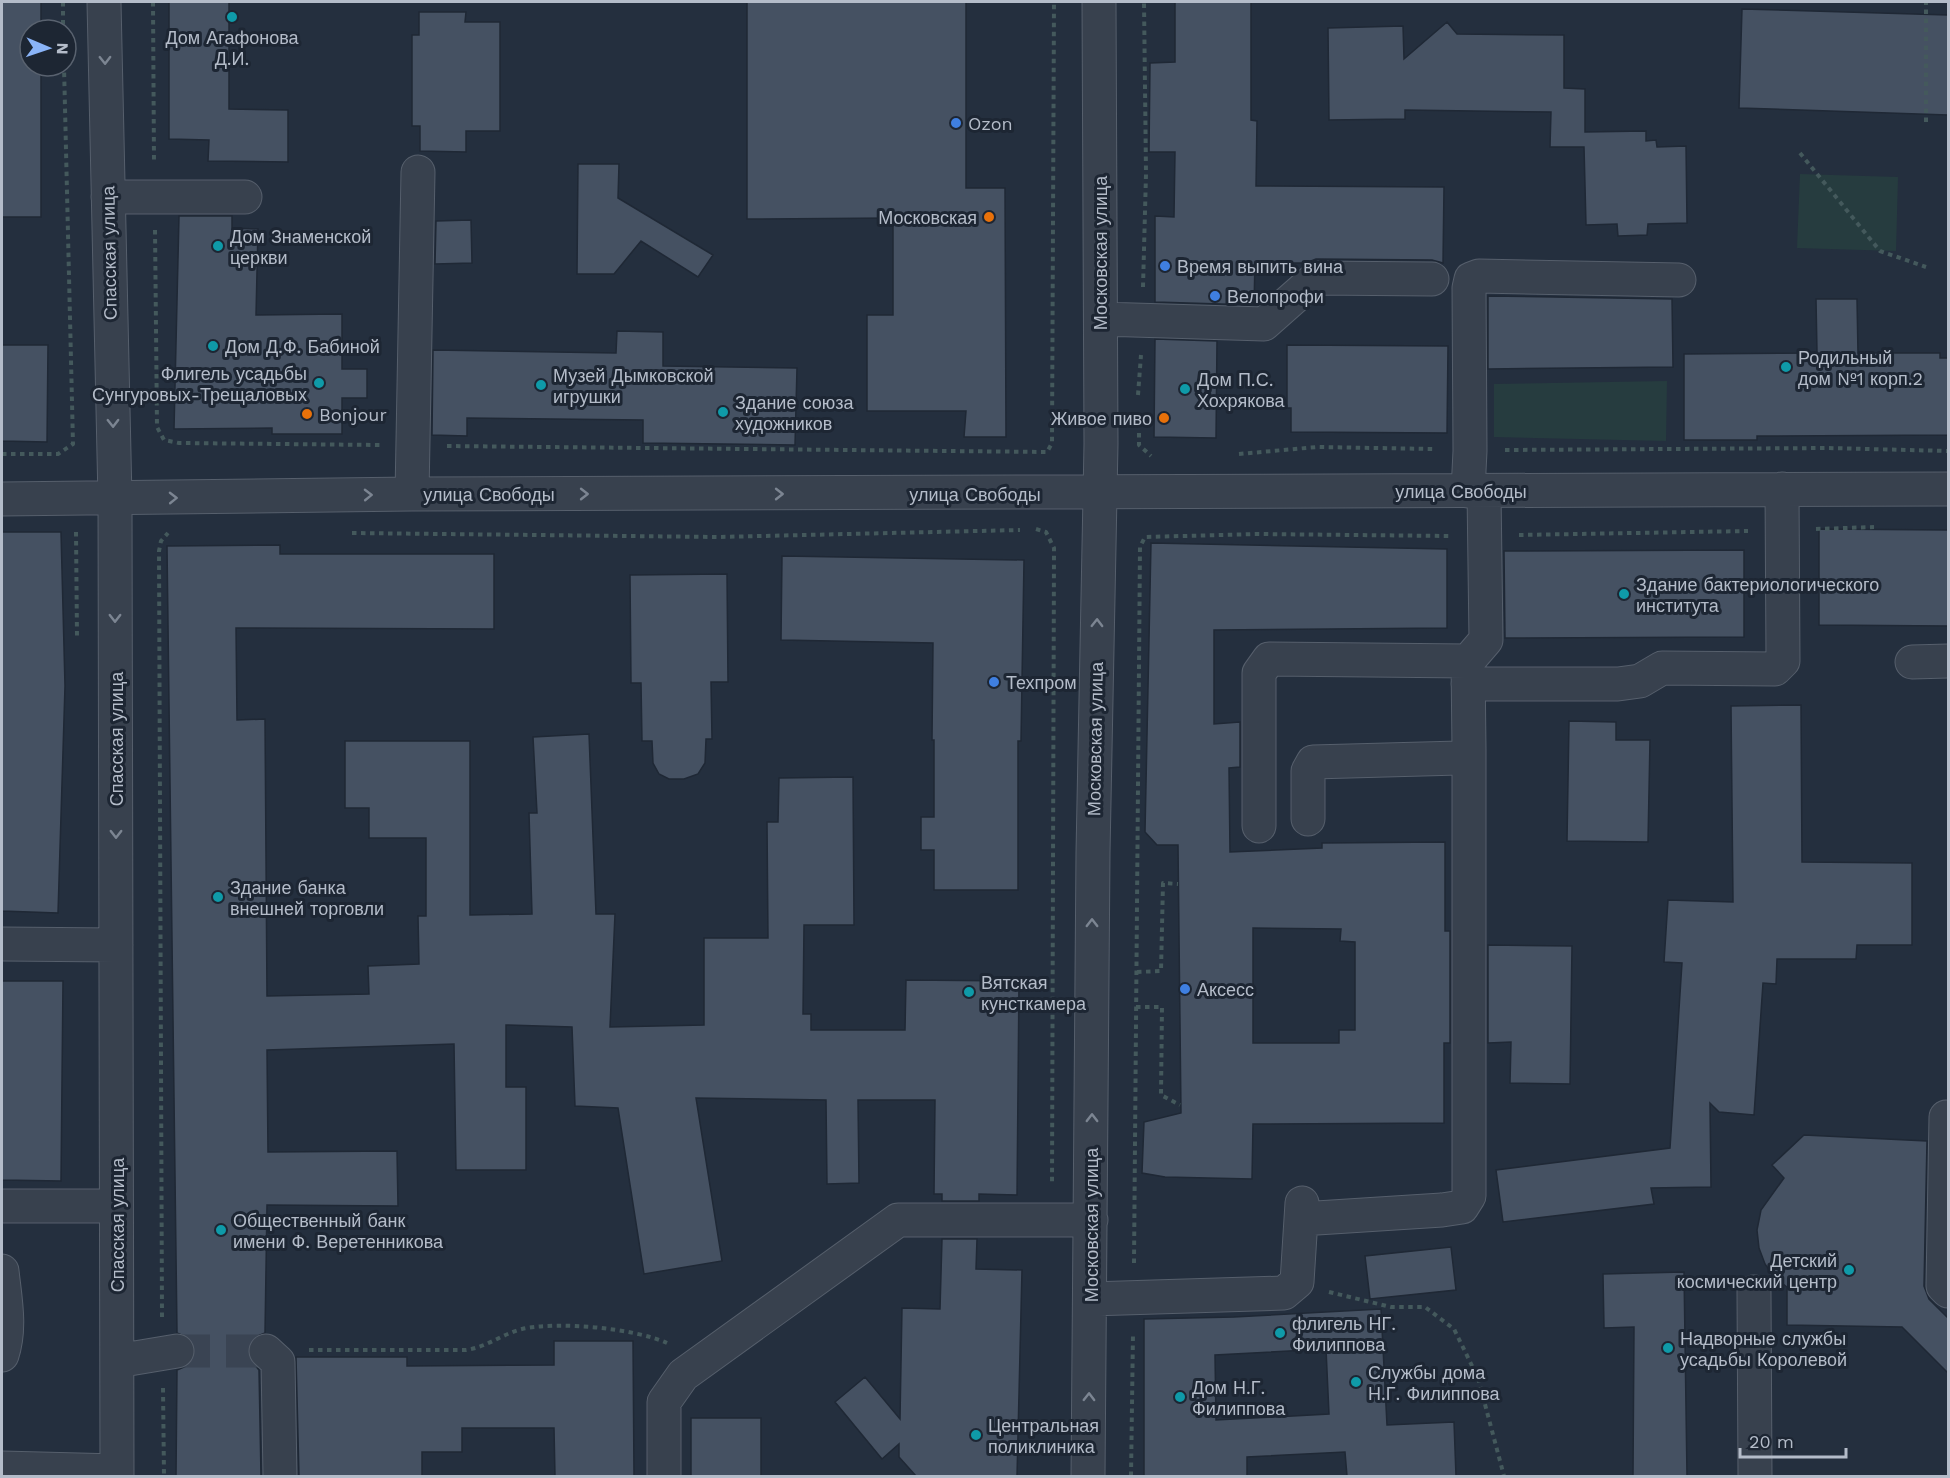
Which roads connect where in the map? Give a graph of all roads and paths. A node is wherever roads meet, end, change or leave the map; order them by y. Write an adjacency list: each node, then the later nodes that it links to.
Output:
1 (63, 2): 7 (path)
2 (104, 2): 12 (street, Спасская улица, one-way to 12)
3 (1054, 2): 19 (path)
4 (1100, 2): 17 (street, Московская улица)
5 (1143, 2): 18 (path)
6 (1926, 2): 9 (path)
7 (63, 18)
8 (64, 78): 20 (path)
9 (1926, 122)
10 (1800, 153): 14 (path)
11 (418, 172): 25 (street)
12 (108, 197): 13 (street); 27 (street, Спасская улица, one-way to 27)
13 (245, 197)
14 (1926, 267)
15 (1432, 279): 18 (street)
16 (1679, 280): 23 (street)
17 (1101, 319): 18 (street); 24 (street, Московская улица)
18 (1142, 319)
19 (1029, 452)
20 (2, 454)
21 (1782, 489): 22 (street, улица Свободы); 23 (street, улица Свободы); 29 (street)
22 (1948, 489)
23 (1476, 491): 24 (street, улица Свободы); 32 (street)
24 (1100, 493): 25 (street, улица Свободы, one-way to 24); 48 (street, Московская улица, one-way to 24)
25 (412, 494): 27 (street, улица Свободы, one-way to 25)
26 (2, 499): 27 (street, улица Свободы)
27 (115, 499): 41 (street, Спасская улица, one-way to 41)
28 (1881, 527): 29 (path)
29 (1783, 531): 32 (path); 35 (street)
30 (175, 532): 56 (path)
31 (341, 532): 49 (path)
32 (1485, 536): 35 (street); 42 (path)
33 (1948, 661): 34 (street)
34 (1912, 662)
35 (1468, 672): 36 (street); 38 (street)
36 (1469, 749): 37 (street); 51 (street)
37 (1308, 819)
38 (1259, 826)
39 (1178, 884): 42 (path)
40 (2, 944): 41 (street)
41 (116, 945): 47 (street, Спасская улица)
42 (1137, 972): 43 (path)
43 (1136, 1007): 44 (path); 54 (path)
44 (1180, 1105)
45 (1946, 1117): 52 (street)
46 (2, 1206): 47 (street)
47 (116, 1206): 60 (street, Спасская улица)
48 (1091, 1220): 49 (street); 55 (street, Московская улица)
49 (1052, 1221): 59 (street)
50 (2, 1271): 58 (street)
51 (1297, 1282): 54 (street); 68 (path)
52 (1948, 1291)
53 (1754, 1292): 69 (street)
54 (1133, 1298): 55 (street); 67 (path)
55 (1090, 1299): 66 (street, Московская улица, one-way to 55)
56 (170, 1352): 60 (street); 63 (path)
57 (269, 1353): 59 (path); 64 (street)
58 (2, 1355)
59 (705, 1360): 65 (street)
60 (117, 1361): 62 (street, Спасская улица)
61 (2, 1468): 62 (street)
62 (117, 1474)
63 (164, 1476)
64 (280, 1476)
65 (664, 1476)
66 (1088, 1476)
67 (1131, 1476)
68 (1504, 1476)
69 (1755, 1476)

